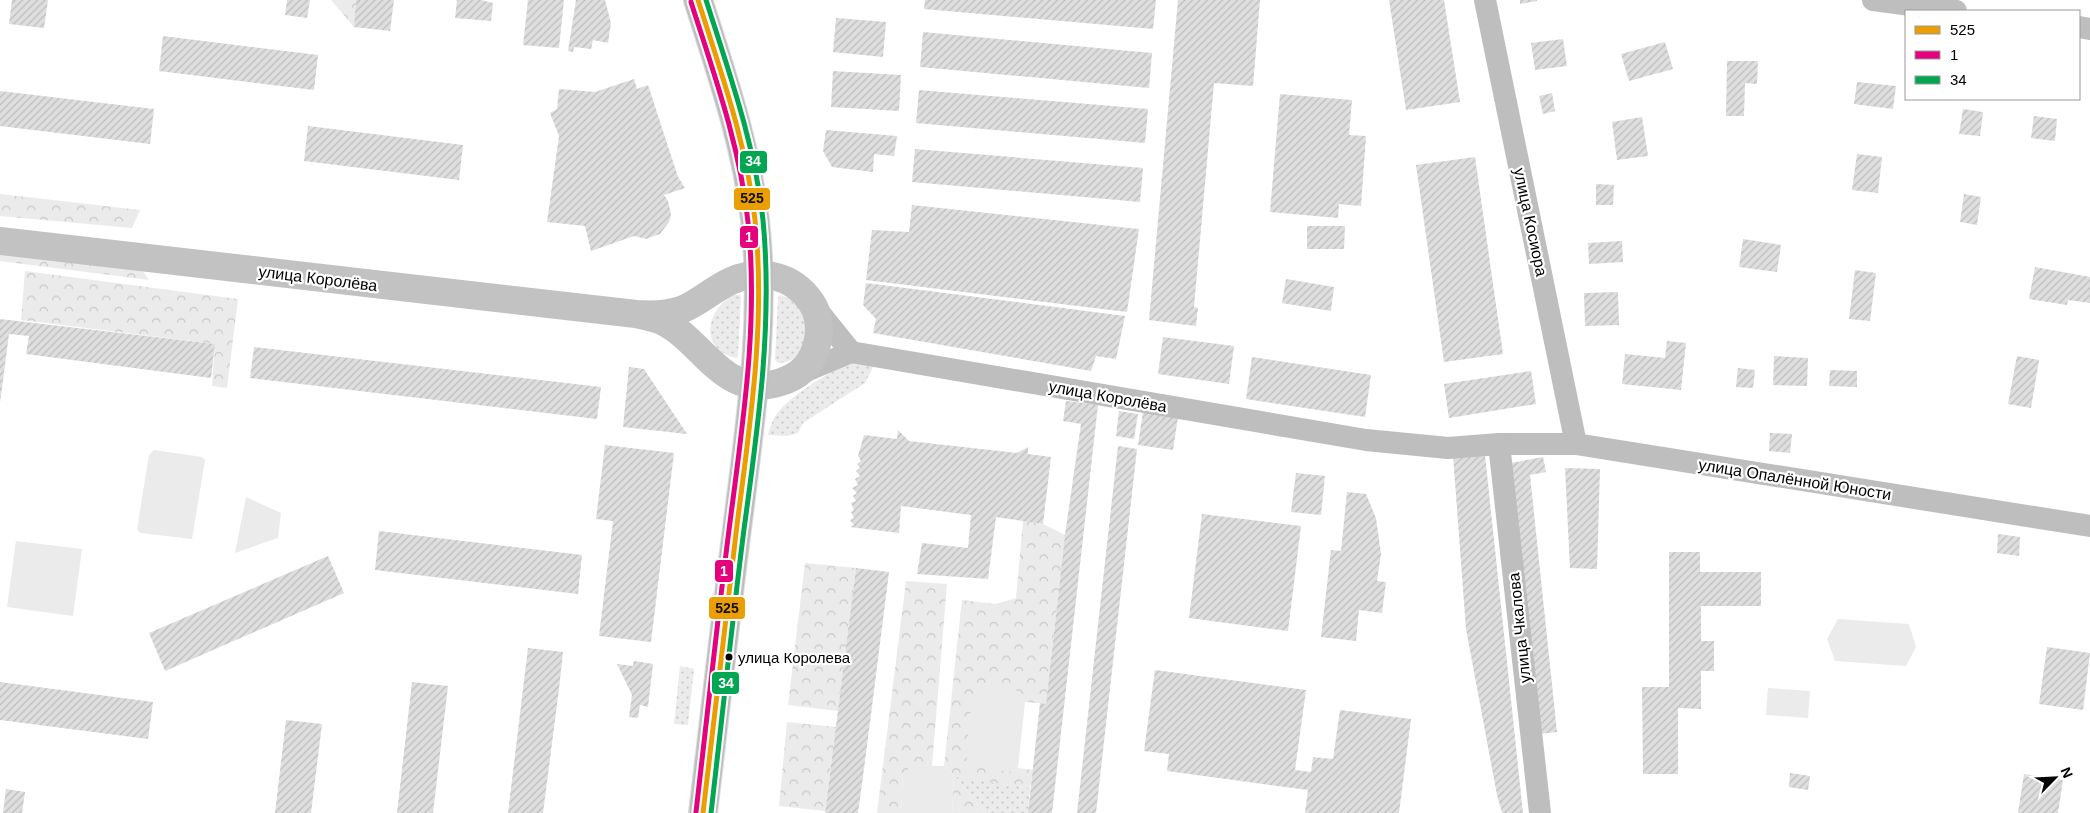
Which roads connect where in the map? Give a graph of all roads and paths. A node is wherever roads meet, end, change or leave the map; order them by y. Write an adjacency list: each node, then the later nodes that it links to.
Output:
1 (698, 0): 6 (main road)
2 (1485, 0): 15 (street, улица Косиора)
3 (1873, 0): 4 (street)
4 (1948, 10)
5 (0, 241): 9 (main road, улица Королёва)
6 (758, 274): 7 (main road); 8 (main road); 13 (main road)
7 (712, 292): 9 (main road); 11 (main road)
8 (813, 305): 10 (street); 12 (main road)
9 (636, 314): 11 (main road)
10 (851, 352): 12 (street); 14 (street, улица Королёва)
11 (710, 362): 13 (main road)
12 (797, 375): 13 (main road)
13 (754, 384): 17 (main road)
14 (1499, 444): 15 (street, улица Опалённой Юности); 18 (street, улица Чкалова)
15 (1576, 444): 16 (street, улица Опалённой Юности)
16 (2090, 526)
17 (703, 813)
18 (1540, 813)

